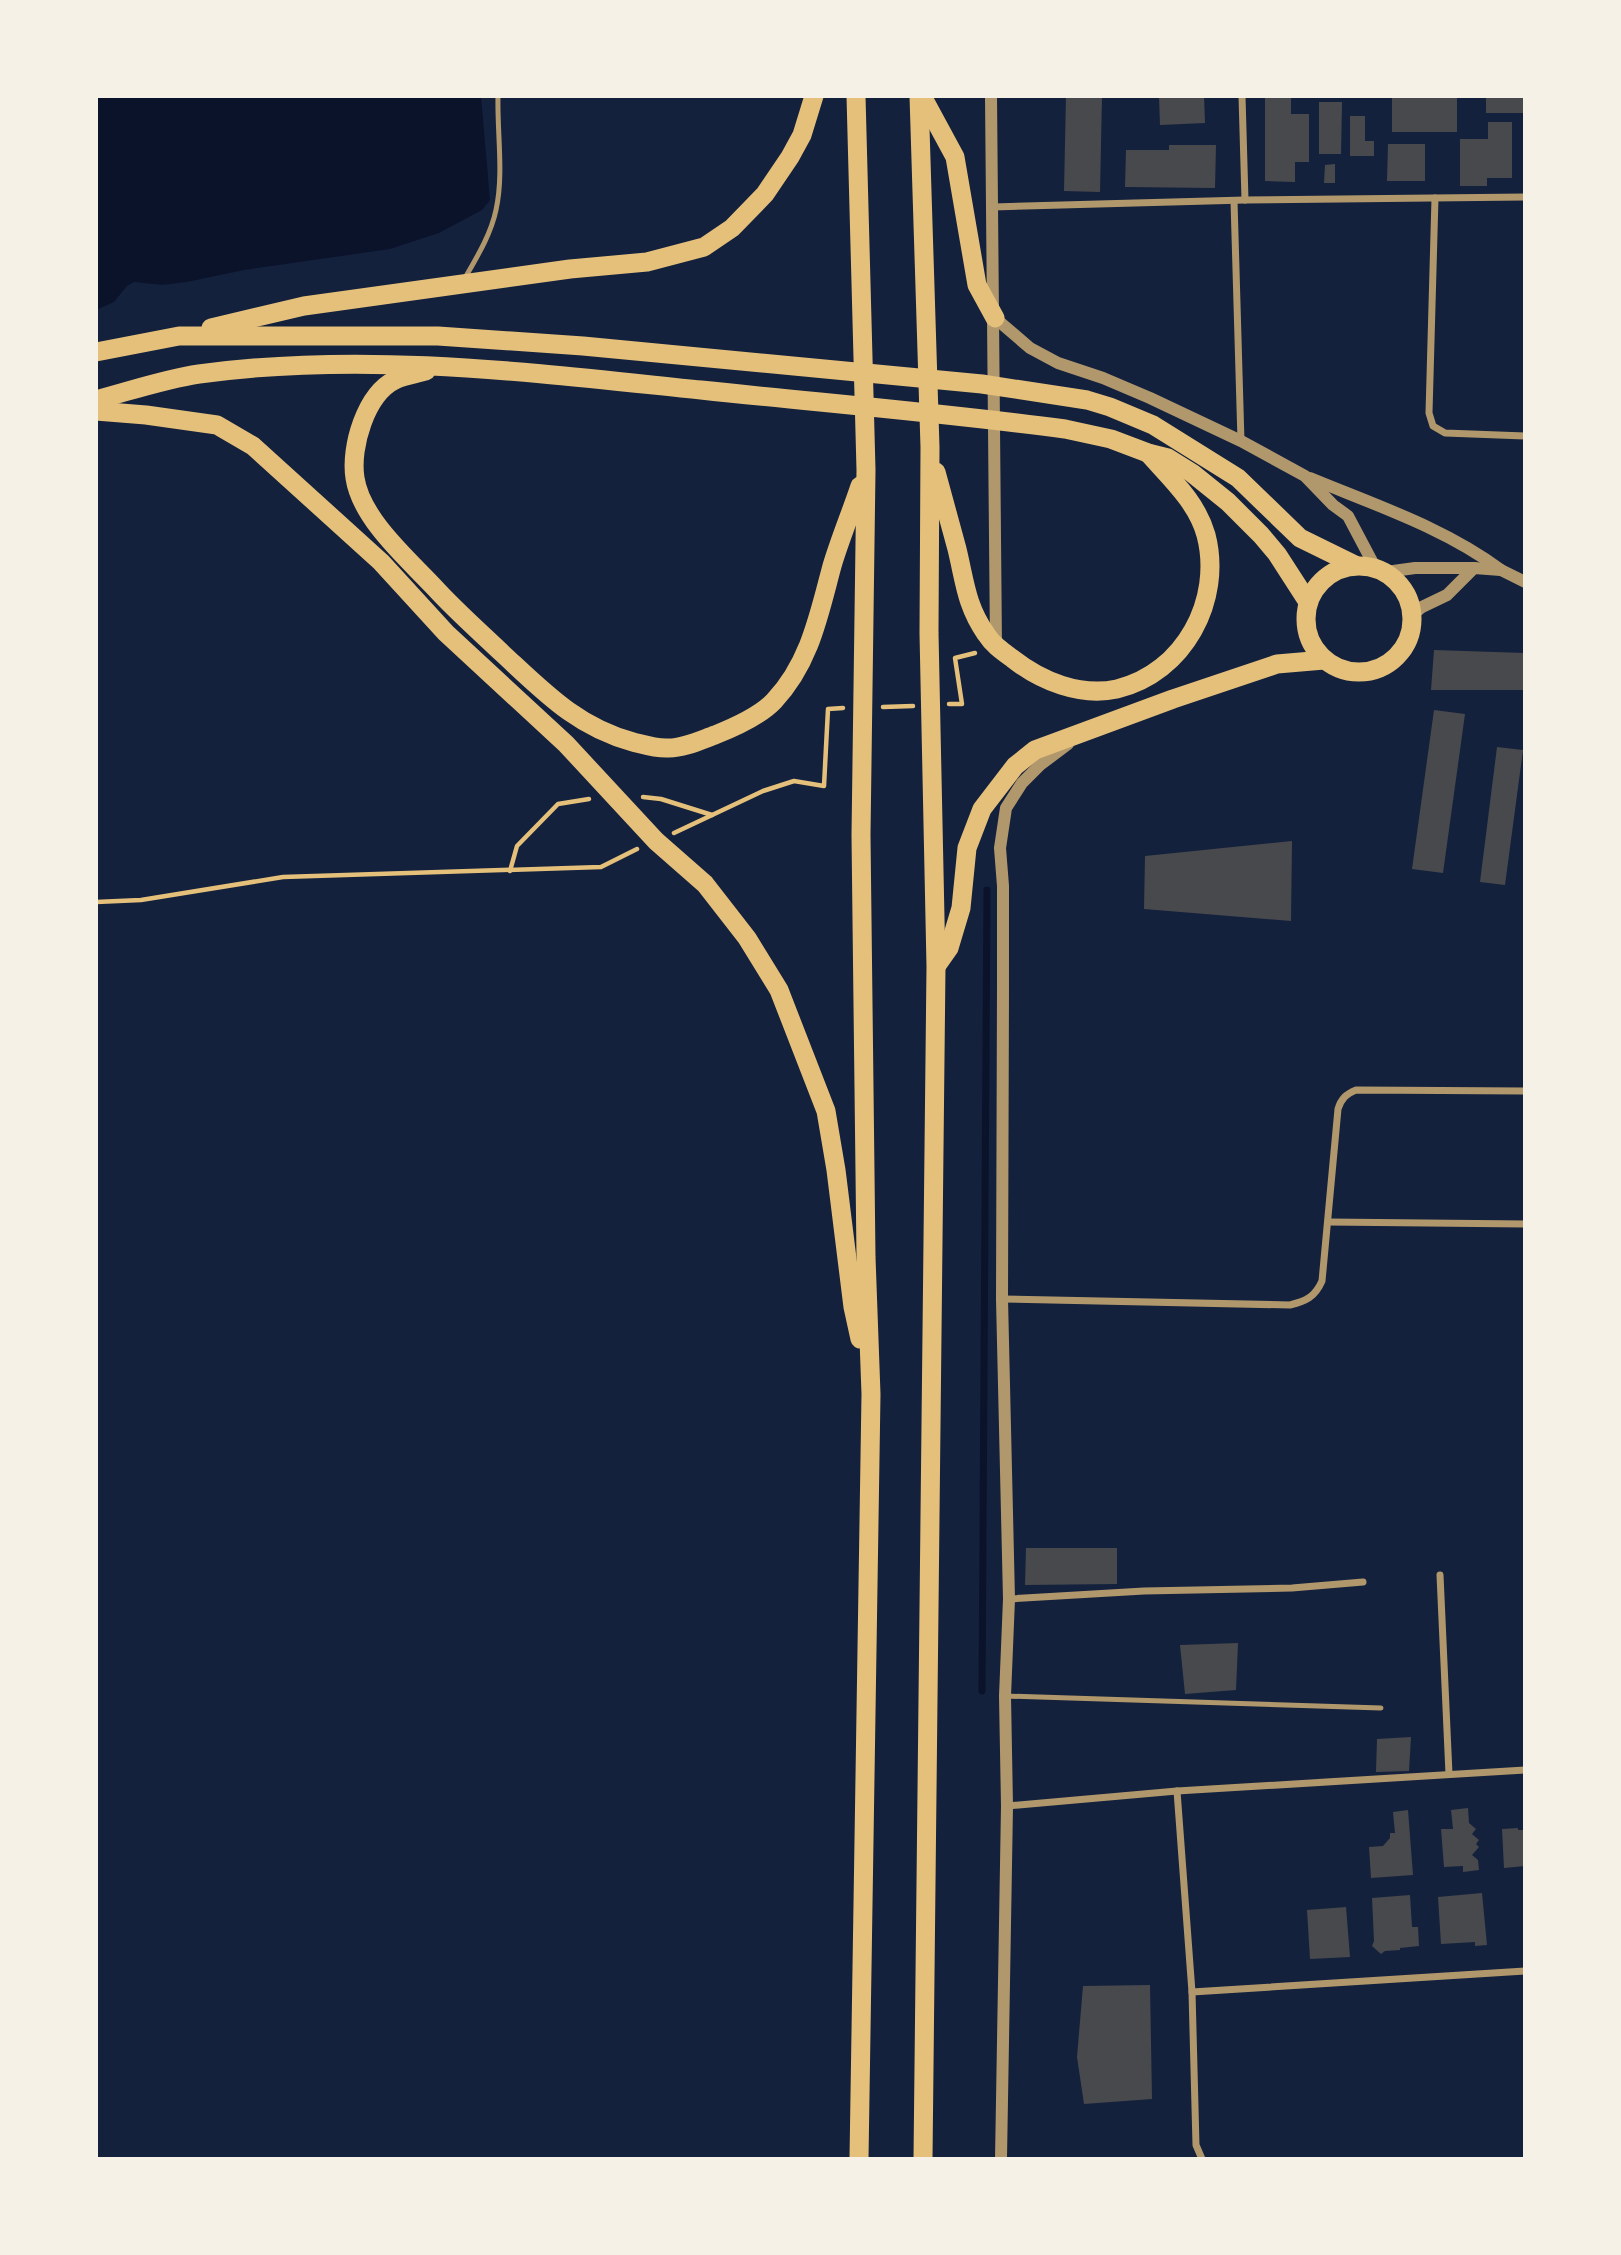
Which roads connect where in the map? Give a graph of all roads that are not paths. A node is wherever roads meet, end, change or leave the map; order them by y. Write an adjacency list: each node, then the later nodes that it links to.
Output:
1 (498, 96): 12 (lane)
2 (814, 96): 12 (highway)
3 (856, 96): 23 (highway)
4 (921, 96): 13 (highway); 21 (highway)
5 (992, 96): 11 (street)
6 (1242, 96): 9 (street)
7 (1525, 197): 8 (street)
8 (1435, 198): 9 (street); 19 (street)
9 (1245, 200): 10 (street)
10 (1234, 201): 11 (street); 20 (street)
11 (993, 207): 13 (street)
12 (463, 282): 14 (highway)
13 (995, 318): 20 (street); 32 (street)
14 (179, 336): 15 (highway); 25 (highway)
15 (96, 352)
16 (447, 365): 17 (highway); 22 (highway); 23 (highway)
17 (96, 400)
18 (96, 411): 40 (highway)
19 (1525, 436)
20 (1241, 441): 24 (street)
21 (930, 447): 32 (highway); 35 (highway)
22 (1148, 453): 30 (highway); 32 (highway)
23 (866, 470): 40 (highway)
24 (1305, 475): 27 (street); 28 (street)
25 (1355, 565): 27 (highway); 30 (highway)
26 (1474, 568): 27 (street); 28 (street); 31 (street)
27 (1381, 570): 31 (highway)
28 (1501, 570): 29 (street)
29 (1525, 582)
30 (1308, 602): 33 (highway)
31 (1413, 614): 33 (highway)
32 (996, 647)
33 (1324, 660): 34 (highway)
34 (1080, 735): 35 (highway); 39 (street)
35 (936, 966): 53 (highway)
36 (1525, 1091): 37 (street)
37 (1328, 1222): 38 (street); 39 (street)
38 (1525, 1224)
39 (1002, 1299): 43 (street)
40 (871, 1394): 52 (highway)
41 (1440, 1575): 47 (street)
42 (1363, 1581): 43 (street)
43 (1009, 1599): 44 (street)
44 (1004, 1696): 45 (lane); 49 (street)
45 (1381, 1708)
46 (1525, 1770): 47 (street)
47 (1449, 1774): 48 (street)
48 (1177, 1791): 49 (street); 51 (street)
49 (1007, 1806): 54 (street)
50 (1525, 1970): 51 (street)
51 (1192, 1992): 55 (street)
52 (859, 2159)
53 (923, 2159)
54 (1001, 2159)
55 (1202, 2159)

